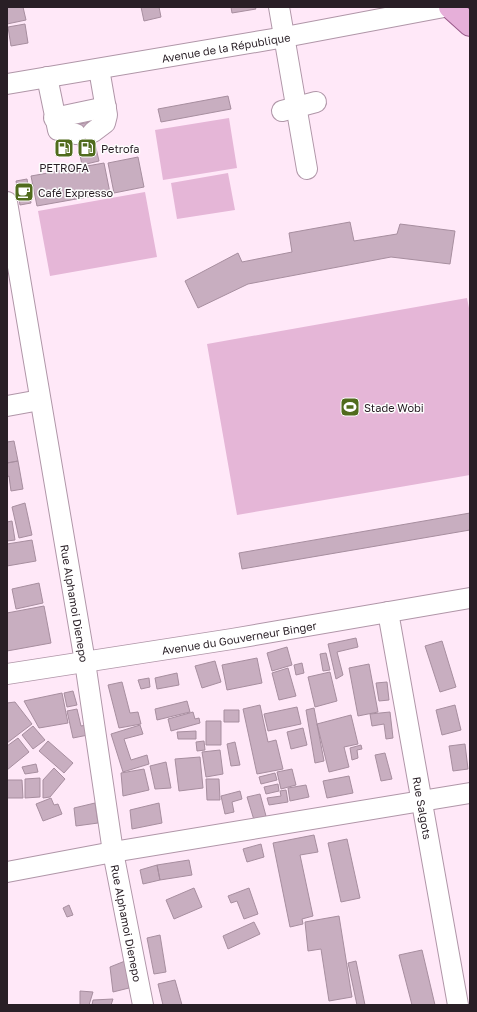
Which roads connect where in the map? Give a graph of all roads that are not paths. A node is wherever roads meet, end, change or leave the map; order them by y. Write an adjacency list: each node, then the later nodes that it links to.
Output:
1 (279, 7): 5 (street)
2 (444, 7): 5 (street, Avenue de la République)
3 (450, 7): 4 (main road)
4 (470, 25)
5 (285, 37): 6 (street, Avenue de la République); 11 (street)
6 (99, 69): 7 (street, Avenue de la République); 10 (street)
7 (48, 77): 8 (street, Avenue de la République); 12 (street)
8 (7, 84)
9 (316, 102): 11 (street)
10 (106, 107): 12 (street); 12 (street)
11 (289, 109): 13 (street)
12 (54, 118)
13 (307, 169)
14 (7, 202): 15 (street, Rue Alphamoi Dienepo)
15 (40, 400): 16 (street); 19 (street, Rue Alphamoi Dienepo)
16 (7, 406)
17 (470, 598): 18 (street, Avenue du Gouverneur Binger)
18 (388, 612): 19 (street, Avenue du Gouverneur Binger); 22 (street, Rue Salgots)
19 (85, 662): 20 (street, Avenue du Gouverneur Binger); 23 (street, Rue Alphamoi Dienepo)
20 (7, 674)
21 (470, 793): 22 (street)
22 (422, 802): 23 (street); 26 (street, Rue Salgots)
23 (113, 852): 24 (street); 25 (street, Rue Alphamoi Dienepo)
24 (7, 872)
25 (143, 1005)
26 (458, 1005)

